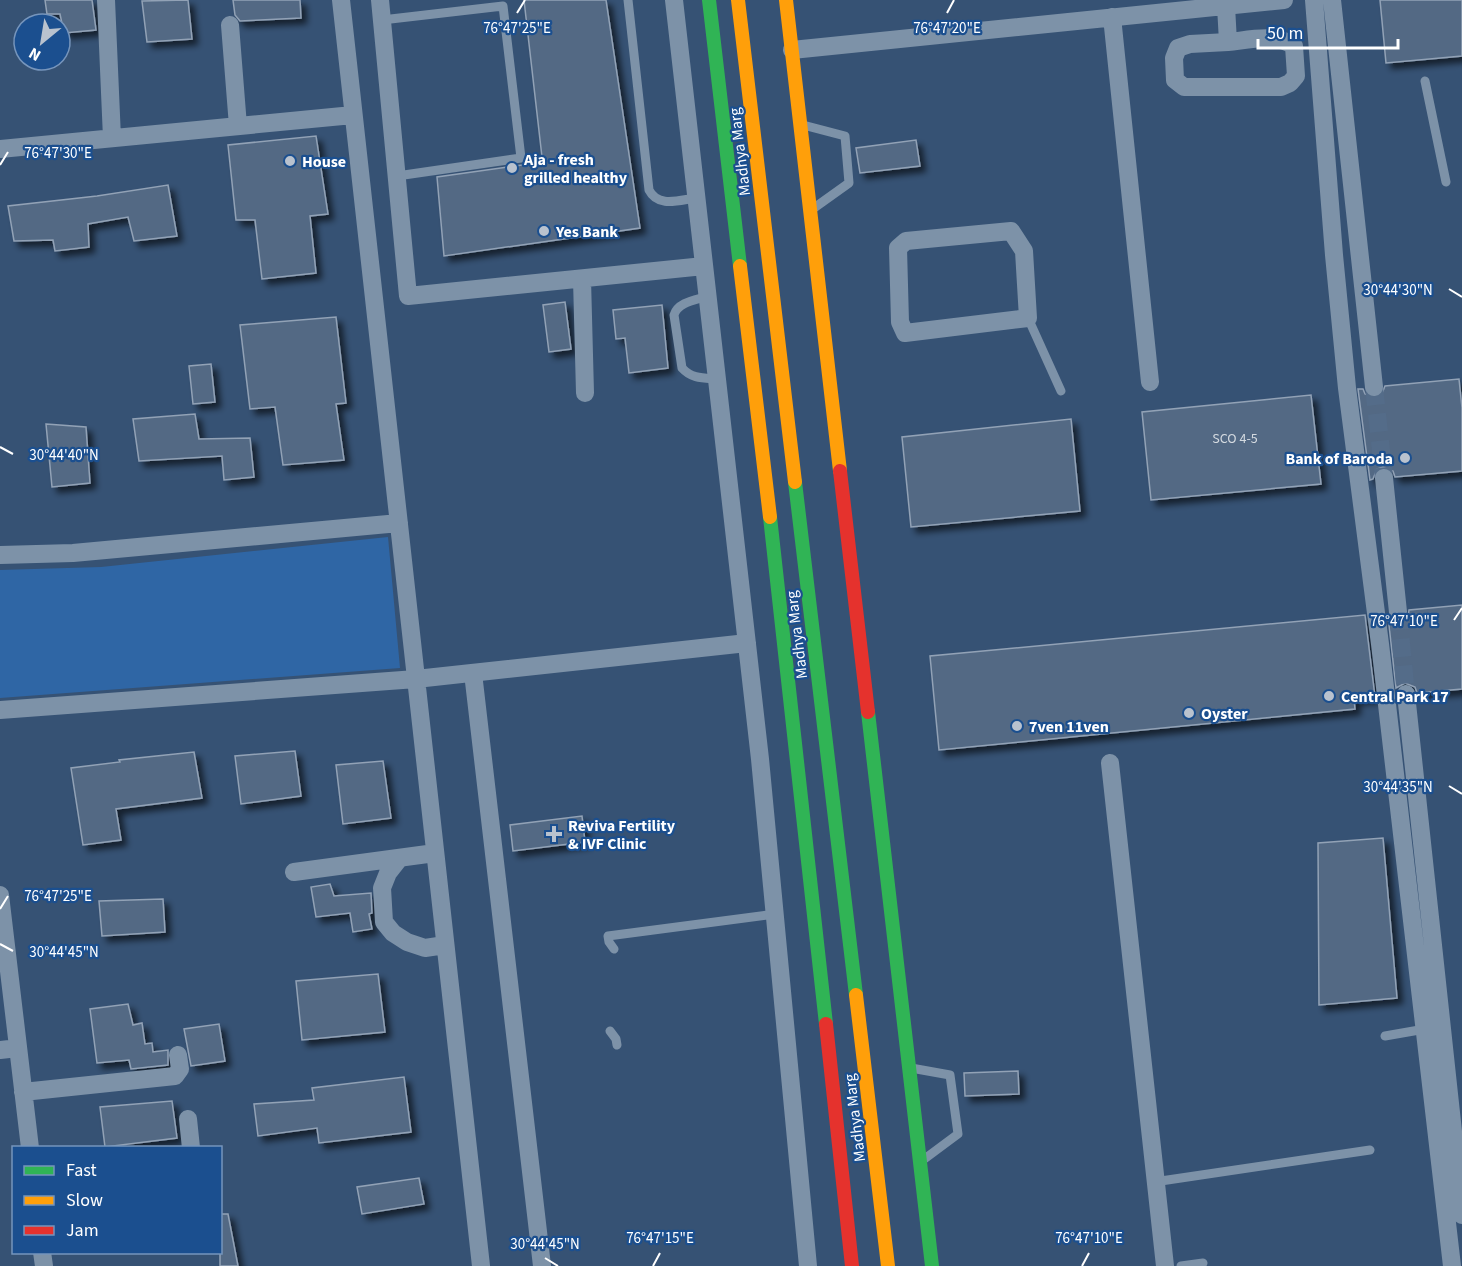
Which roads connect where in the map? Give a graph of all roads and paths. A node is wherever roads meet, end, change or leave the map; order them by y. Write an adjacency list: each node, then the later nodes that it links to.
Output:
1 (106, 0): 23 (street)
2 (341, 0): 20 (street)
3 (380, 0): 15 (street)
4 (628, 0): 27 (lane)
5 (674, 0): 27 (street)
6 (709, 0): 72 (main road, Madhya Marg)
7 (738, 0): 73 (main road, Madhya Marg)
8 (786, 0): 18 (main road)
9 (1284, 0): 13 (street)
10 (1314, 0): 55 (street)
11 (1332, 0): 35 (street)
12 (503, 3): 15 (lane); 25 (lane)
13 (1226, 6): 14 (street); 17 (street)
14 (1112, 17): 18 (street); 34 (street)
15 (382, 20): 25 (street)
16 (230, 25): 22 (street)
17 (1228, 42): 17 (street)
18 (792, 50): 21 (main road)
19 (1425, 81): 26 (lane)
20 (353, 115): 22 (street); 39 (street)
21 (801, 124): 28 (main road); 28 (lane)
22 (238, 126): 23 (street)
23 (112, 138): 24 (street)
24 (0, 149)
25 (397, 176): 30 (street)
26 (1446, 182)
27 (696, 198): 29 (street)
28 (811, 211): 59 (main road)
29 (704, 266): 30 (street); 31 (street)
30 (582, 279): 37 (street)
31 (708, 296): 33 (street); 33 (lane)
32 (1028, 318): 32 (street); 36 (lane)
33 (717, 379): 42 (street)
34 (1150, 382)
35 (1374, 387)
36 (1061, 391)
37 (585, 393)
38 (1384, 478): 41 (street)
39 (399, 523): 40 (street); 44 (street)
40 (0, 555)
41 (1398, 612)
42 (747, 643): 43 (street); 52 (street)
43 (473, 673): 44 (street); 70 (street)
44 (416, 679): 46 (street); 48 (street)
45 (1406, 694): 67 (street)
46 (0, 710)
47 (1110, 763): 66 (street)
48 (435, 853): 49 (street); 53 (street)
49 (399, 859): 50 (street); 53 (street)
50 (294, 872)
51 (0, 895): 57 (street)
52 (776, 914): 54 (lane); 71 (street)
53 (445, 945): 69 (street)
54 (609, 947)
55 (1425, 1029): 56 (lane); 77 (street)
56 (1385, 1036)
57 (9, 1049): 60 (street)
58 (178, 1054): 60 (street)
59 (909, 1067): 65 (main road); 65 (lane)
60 (23, 1092): 62 (street)
61 (188, 1119): 63 (street)
62 (30, 1146)
63 (191, 1146)
64 (1370, 1150): 66 (lane)
65 (920, 1163): 74 (main road)
66 (1154, 1182): 75 (street)
67 (1462, 1215)
68 (1203, 1263): 76 (lane)
69 (481, 1266)
70 (542, 1266)
71 (808, 1266)
72 (852, 1266)
73 (888, 1266)
74 (932, 1266)
75 (1165, 1266)
76 (1181, 1266)
77 (1452, 1266)

